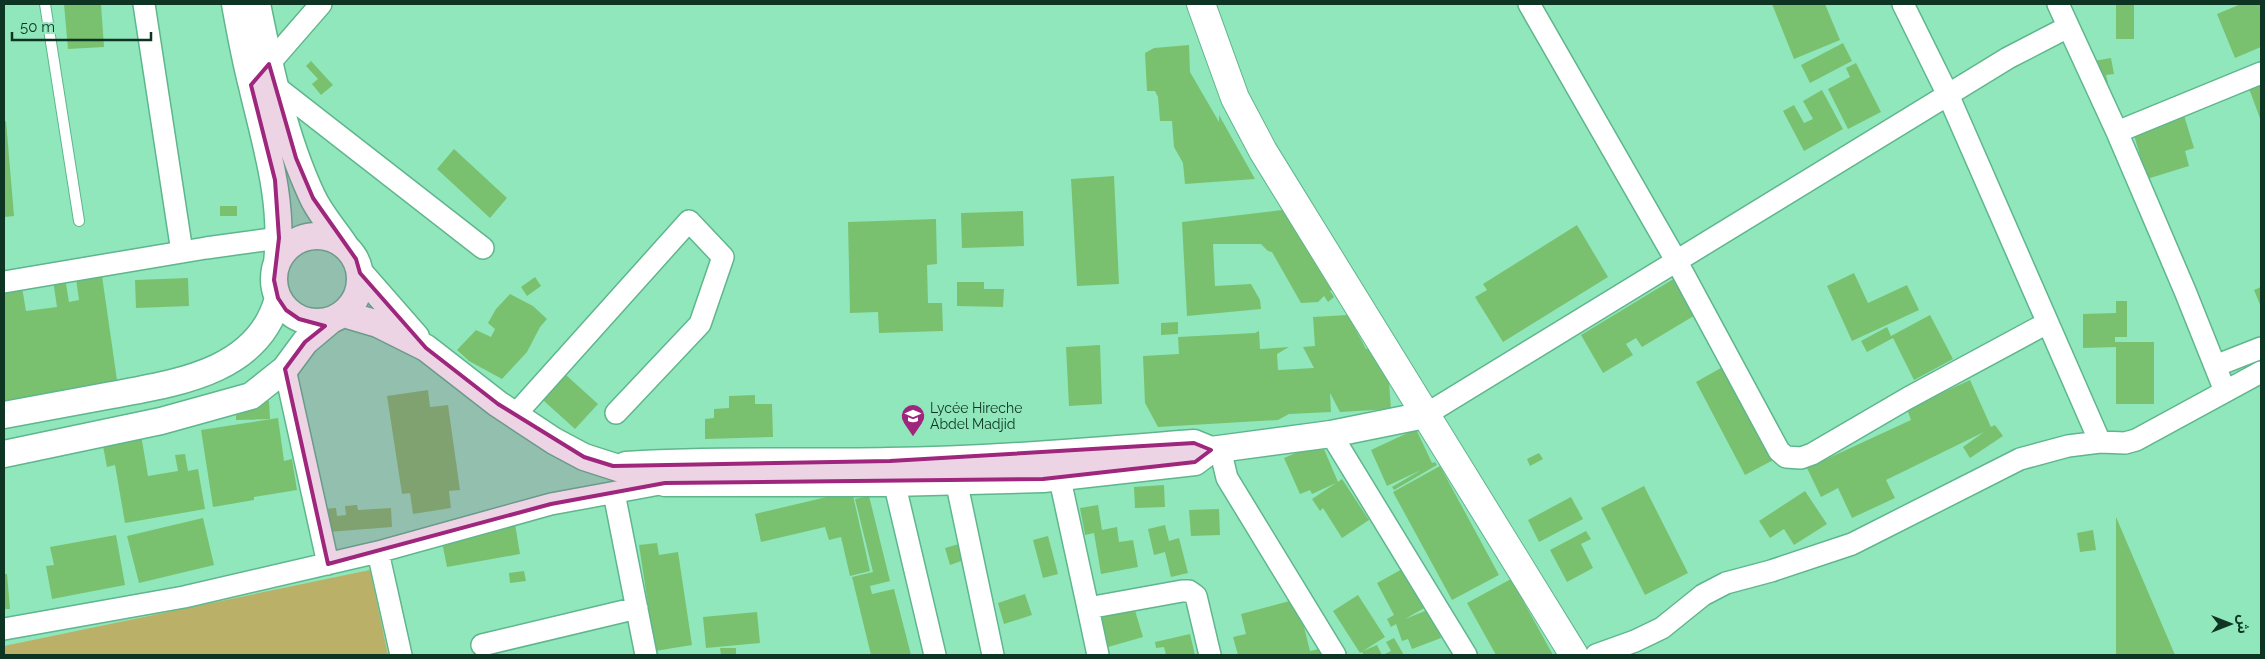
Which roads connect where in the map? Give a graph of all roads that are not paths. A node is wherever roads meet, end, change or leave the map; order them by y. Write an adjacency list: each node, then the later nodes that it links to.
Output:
1 (45, 4): 15 (lane)
2 (144, 4): 19 (street)
3 (235, 4): 12 (street)
4 (257, 4): 12 (street)
5 (321, 4): 12 (street)
6 (1201, 4): 35 (main road)
7 (1529, 4): 20 (street)
8 (1903, 4): 13 (street)
9 (2058, 4): 10 (street)
10 (2068, 27): 13 (street); 14 (street)
11 (2261, 73): 14 (street)
12 (265, 78): 16 (street); 17 (street); 18 (street)
13 (1949, 97): 20 (street); 25 (street)
14 (2117, 132): 28 (street)
15 (79, 221)
16 (346, 247): 18 (street); 21 (street)
17 (483, 248)
18 (278, 250): 19 (street); 23 (street)
19 (182, 252): 22 (street)
20 (1677, 262): 25 (street); 35 (street)
21 (360, 273): 24 (street); 26 (street)
22 (4, 282)
23 (278, 298): 24 (street); 33 (street)
24 (337, 318): 26 (street); 29 (street)
25 (2047, 323): 37 (street)
26 (426, 348): 34 (street)
27 (2261, 348): 28 (street)
28 (2215, 366): 31 (street)
29 (285, 369): 39 (street); 47 (street)
30 (2261, 372): 31 (street)
31 (2225, 392): 37 (street)
32 (616, 413): 34 (street)
33 (4, 415)
34 (515, 415): 41 (street)
35 (1425, 415): 36 (street); 60 (main road)
36 (1331, 434): 38 (street); 59 (street)
37 (2100, 442): 61 (street)
38 (1215, 449): 40 (street); 58 (street)
39 (4, 454)
40 (1057, 465): 42 (street); 49 (street)
41 (613, 466): 43 (street); 44 (street)
42 (954, 470): 43 (street); 55 (street)
43 (891, 472): 44 (street); 54 (street)
44 (665, 483): 45 (street)
45 (614, 493): 46 (street); 48 (street)
46 (378, 552): 47 (street); 52 (street)
47 (328, 564): 50 (street)
48 (637, 608): 51 (street); 53 (street)
49 (1088, 608): 56 (street); 57 (street)
50 (4, 629)
51 (482, 645)
52 (401, 655)
53 (646, 655)
54 (935, 655)
55 (993, 655)
56 (1098, 655)
57 (1210, 655)
58 (1335, 655)
59 (1466, 655)
60 (1574, 655)
61 (1596, 655)

